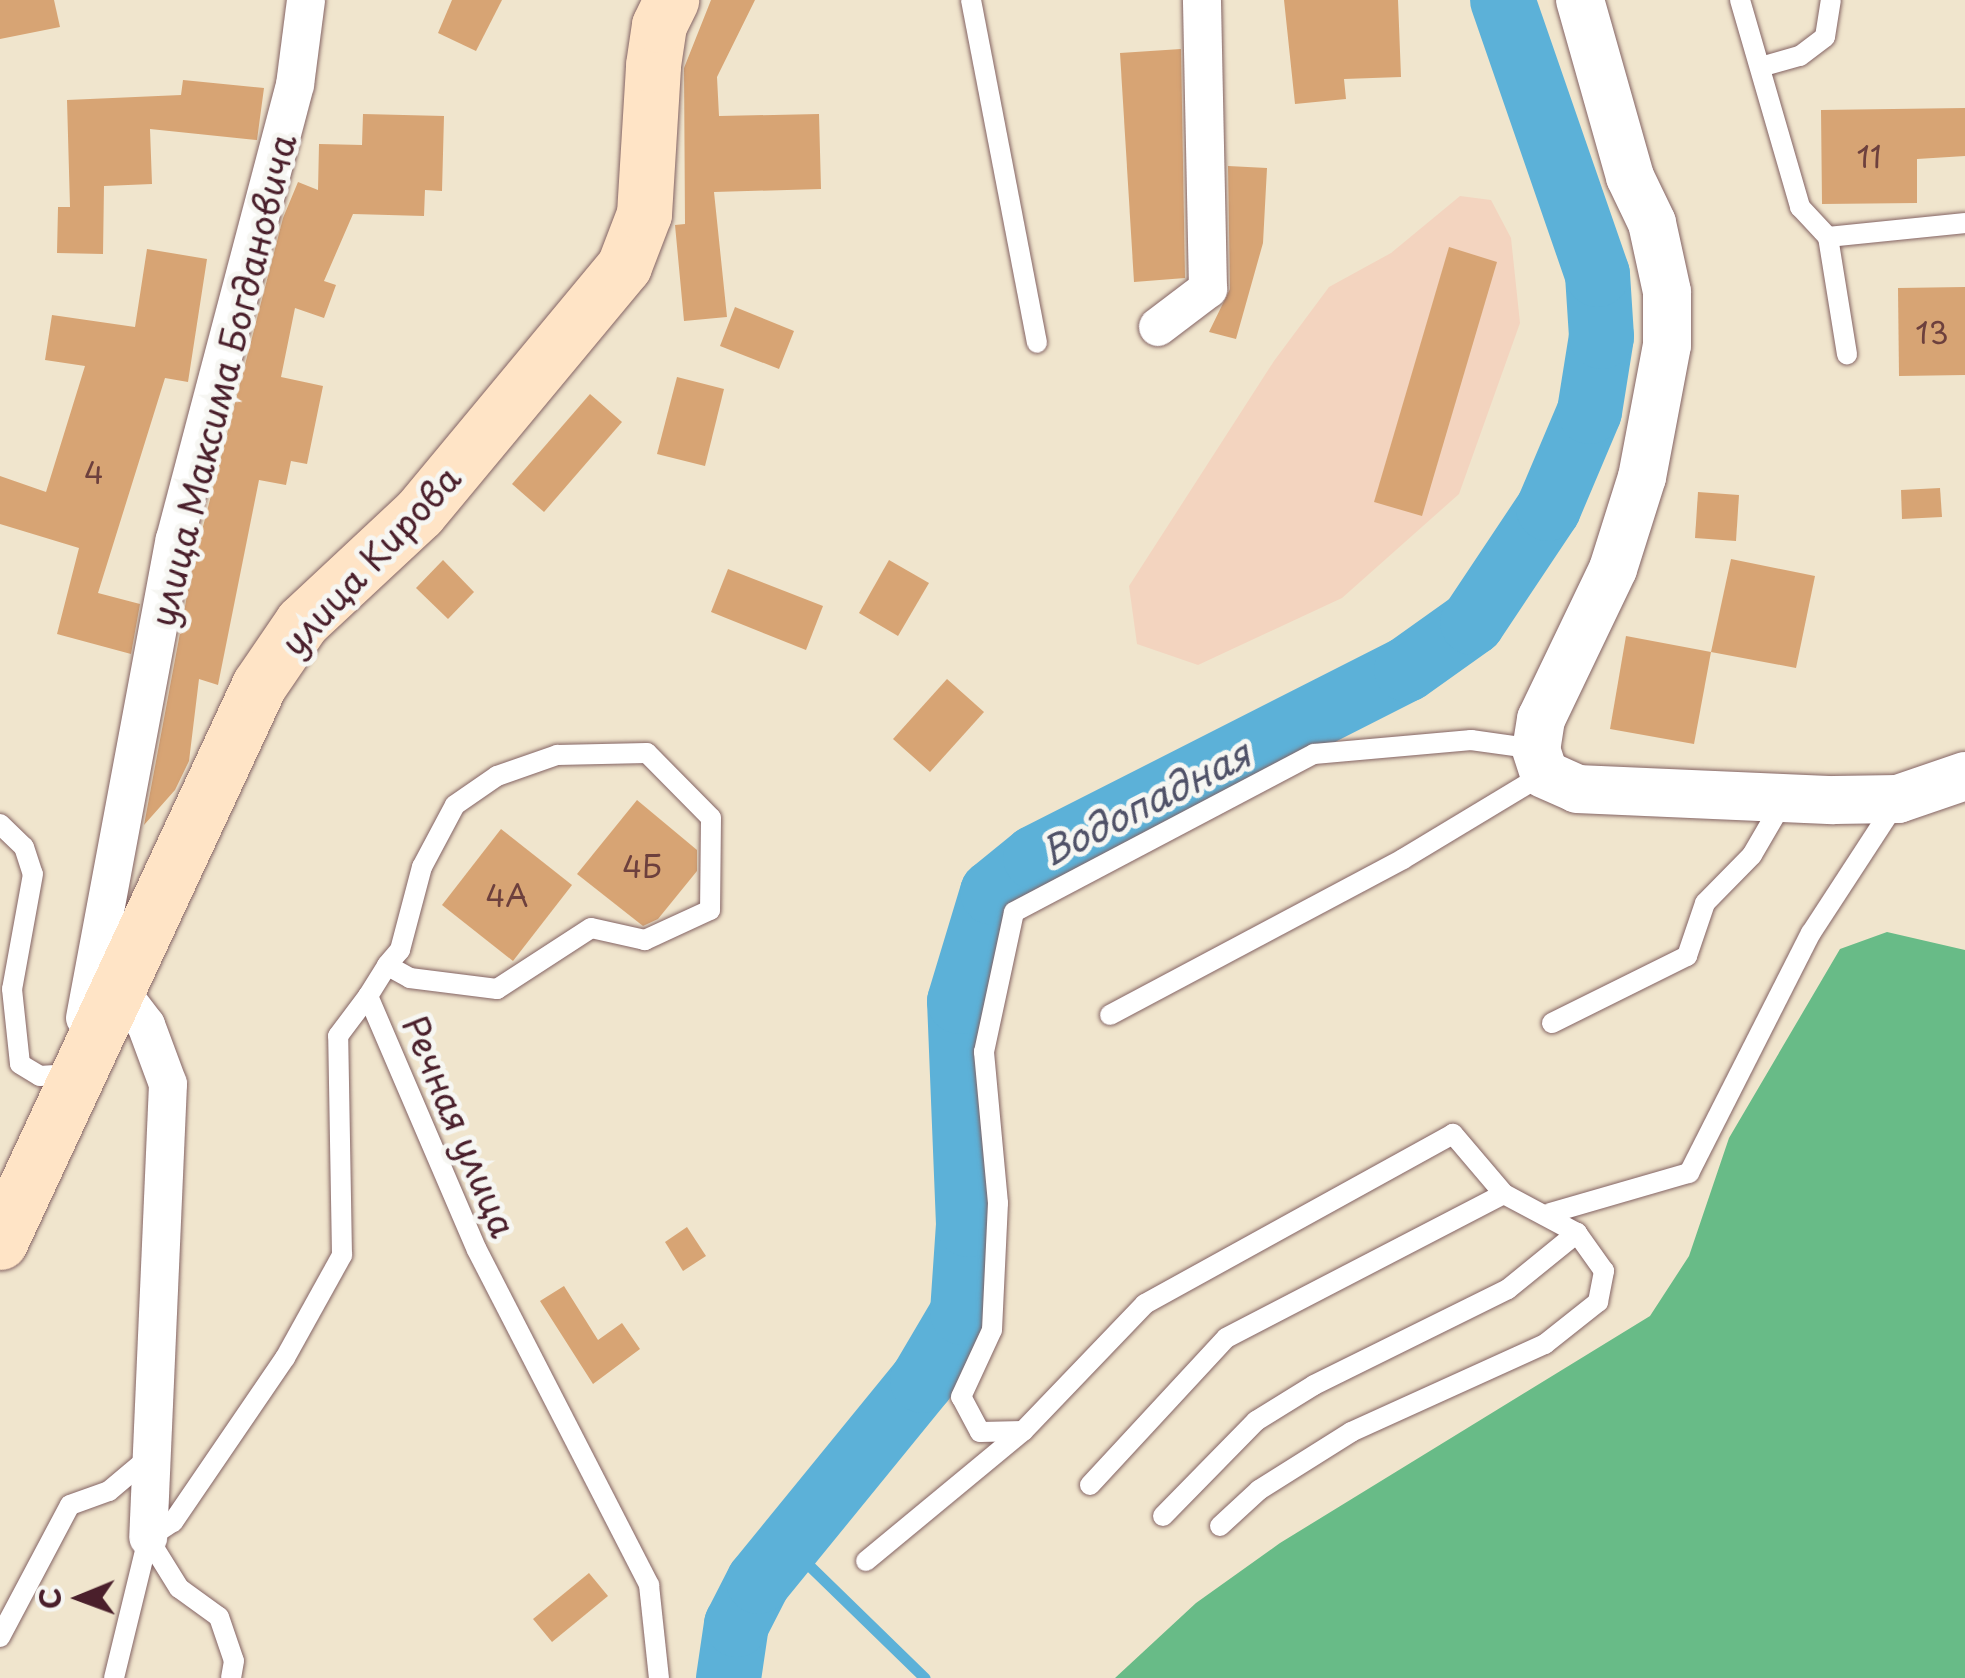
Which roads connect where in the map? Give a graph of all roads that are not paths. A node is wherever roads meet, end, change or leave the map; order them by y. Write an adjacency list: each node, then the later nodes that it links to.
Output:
1 (306, 0): 24 (street, улица Максима Богдановича)
2 (672, 0): 20 (main road, улица Кирова)
3 (971, 0): 12 (lane)
4 (1202, 0): 11 (street)
5 (1580, 0): 14 (street)
6 (1740, 0): 8 (lane)
7 (1831, 0): 8 (lane)
8 (1764, 66): 10 (lane)
9 (1965, 223): 10 (lane)
10 (1828, 237): 13 (lane)
11 (1158, 327)
12 (1038, 343)
13 (1847, 354)
14 (1540, 762): 16 (street); 22 (lane); 30 (lane)
15 (1955, 782): 17 (street)
16 (1785, 798): 17 (street); 23 (lane)
17 (1898, 799): 27 (lane)
18 (0, 824): 24 (lane)
19 (387, 965): 19 (lane); 21 (lane)
20 (113, 995): 24 (main road); 29 (main road, улица Кирова); 31 (street)
21 (368, 996): 35 (lane, Речная улица); 40 (lane, Речная улица)
22 (1110, 1015)
23 (1552, 1023)
24 (72, 1064): 26 (main road)
25 (1504, 1194): 27 (lane); 30 (lane); 32 (lane)
26 (0, 1206)
27 (1550, 1213): 28 (lane)
28 (1576, 1233): 33 (lane); 34 (lane)
29 (0, 1242)
30 (1023, 1431): 36 (lane)
31 (148, 1458): 35 (street); 37 (lane)
32 (1090, 1485)
33 (1163, 1516)
34 (1220, 1526)
35 (148, 1538): 38 (lane); 39 (lane)
36 (866, 1561)
37 (0, 1637)
38 (114, 1678)
39 (231, 1678)
40 (659, 1678)

